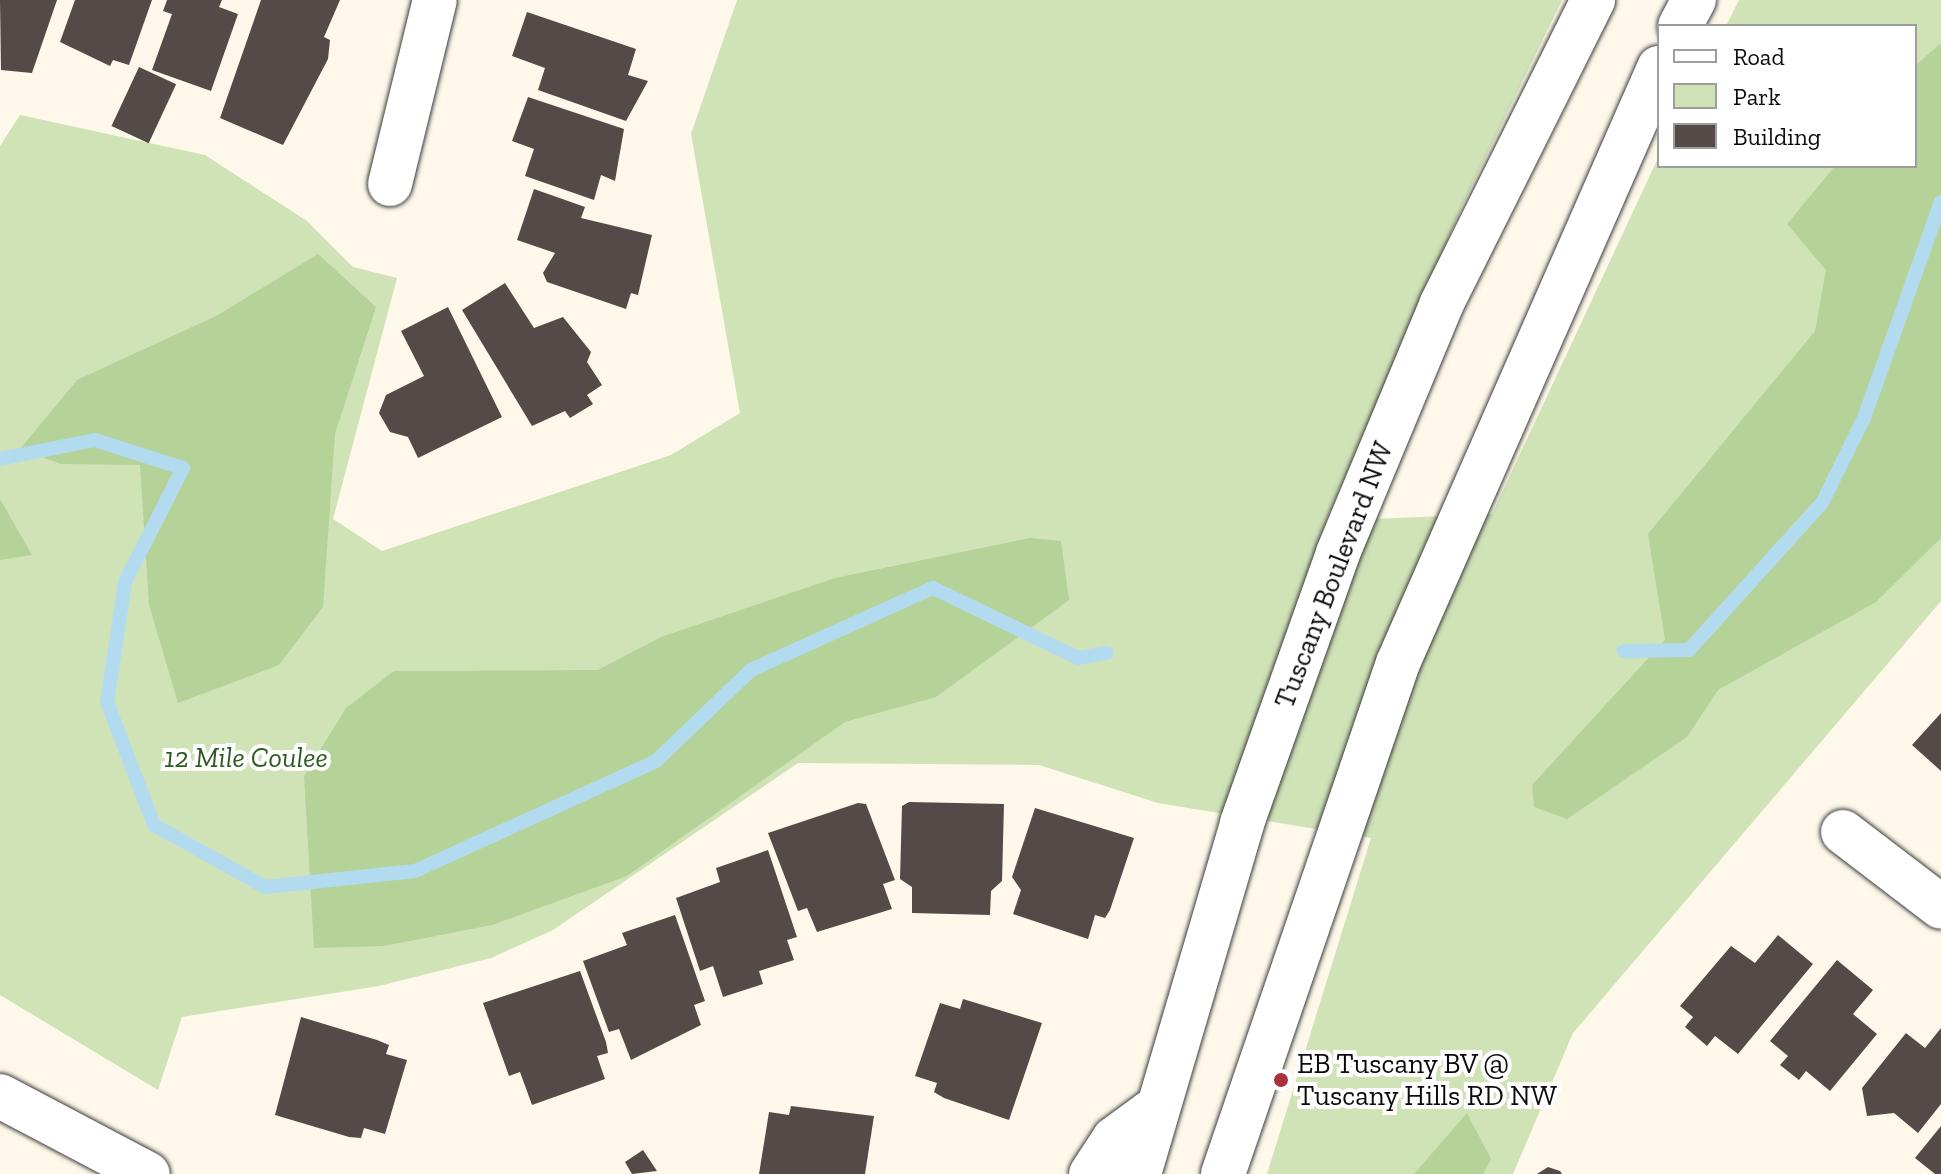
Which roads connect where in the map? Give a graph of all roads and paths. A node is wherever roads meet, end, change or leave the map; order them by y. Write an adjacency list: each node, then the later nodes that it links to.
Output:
1 (435, 0): 6 (street)
2 (1593, 0): 10 (street, Tuscany Boulevard NW)
3 (1694, 0): 4 (street)
4 (1681, 24)
5 (1657, 73): 14 (street)
6 (390, 184)
7 (1843, 832): 8 (street)
8 (1941, 907)
9 (0, 1096): 11 (street)
10 (1156, 1108): 12 (street); 13 (street, Tuscany Boulevard NW)
11 (148, 1174)
12 (1091, 1174)
13 (1139, 1174)
14 (1223, 1174)

